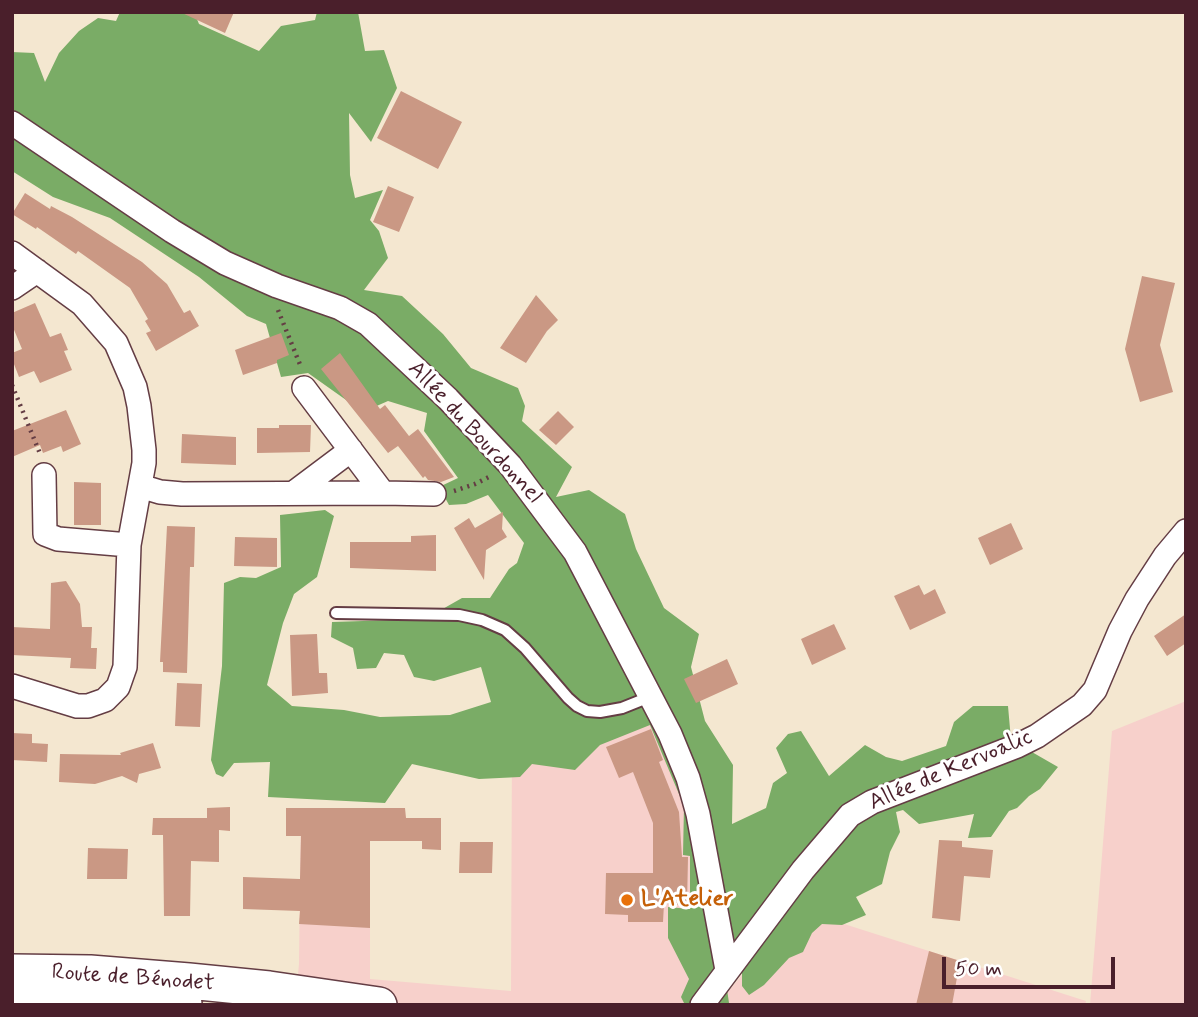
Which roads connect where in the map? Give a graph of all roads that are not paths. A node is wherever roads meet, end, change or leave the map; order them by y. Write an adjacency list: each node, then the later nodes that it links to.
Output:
1 (12, 123): 16 (street, Allée du Bourdonnel)
2 (12, 253): 3 (street)
3 (37, 271): 4 (street); 8 (street)
4 (12, 288)
5 (304, 388): 6 (street)
6 (351, 450): 9 (street); 10 (street)
7 (44, 475): 13 (street)
8 (140, 486): 9 (street); 13 (street)
9 (295, 492): 10 (street)
10 (383, 493): 11 (street)
11 (435, 494)
12 (1186, 531): 17 (street, Allée de Kervoalic)
13 (129, 545): 15 (street)
14 (336, 613): 16 (lane)
15 (12, 686)
16 (652, 696): 17 (street, Allée du Bourdonnel)
17 (727, 970): 22 (street, Allée de Kervoalic)
18 (12, 972): 21 (main road, Route de Bénodet)
19 (12, 997): 20 (main road, Route de Bénodet)
20 (187, 1005)
21 (379, 1005)
22 (702, 1005)

